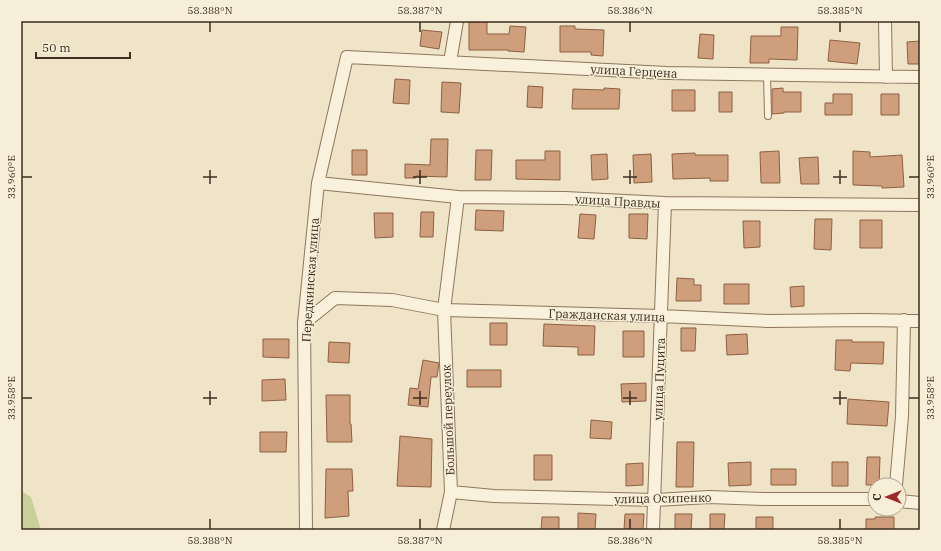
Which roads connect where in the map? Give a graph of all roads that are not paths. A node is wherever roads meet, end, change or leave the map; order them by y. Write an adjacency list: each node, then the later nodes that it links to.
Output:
1 (456, 21): 4 (street)
2 (885, 21): 6 (street)
3 (347, 57): 4 (street, улица Герцена); 9 (street, Передкинская улица)
4 (450, 62): 5 (street, улица Герцена)
5 (766, 75): 6 (street, улица Герцена); 8 (lane)
6 (886, 77): 7 (street, улица Герцена)
7 (920, 77)
8 (768, 116)
9 (318, 183): 10 (street, улица Правды); 17 (street, Передкинская улица)
10 (458, 197): 11 (street, улица Правды); 13 (street, Большой переулок)
11 (665, 203): 12 (street, улица Правды); 14 (street, улица Пуцита)
12 (920, 205)
13 (444, 310): 14 (street, Гражданская улица); 17 (street, Гражданская улица); 19 (street, Большой переулок)
14 (661, 316): 15 (street, Гражданская улица); 21 (street, улица Пуцита)
15 (904, 320): 16 (street, Гражданская улица); 18 (street)
16 (920, 320)
17 (304, 323): 24 (street, Передкинская улица)
18 (897, 477)
19 (451, 492): 21 (street, улица Осипенко); 25 (street, Большой переулок)
20 (867, 499): 21 (street, улица Осипенко)
21 (655, 500): 26 (street, улица Пуцита)
22 (907, 502): 23 (street)
23 (920, 503)
24 (306, 530)
25 (443, 530)
26 (653, 530)

